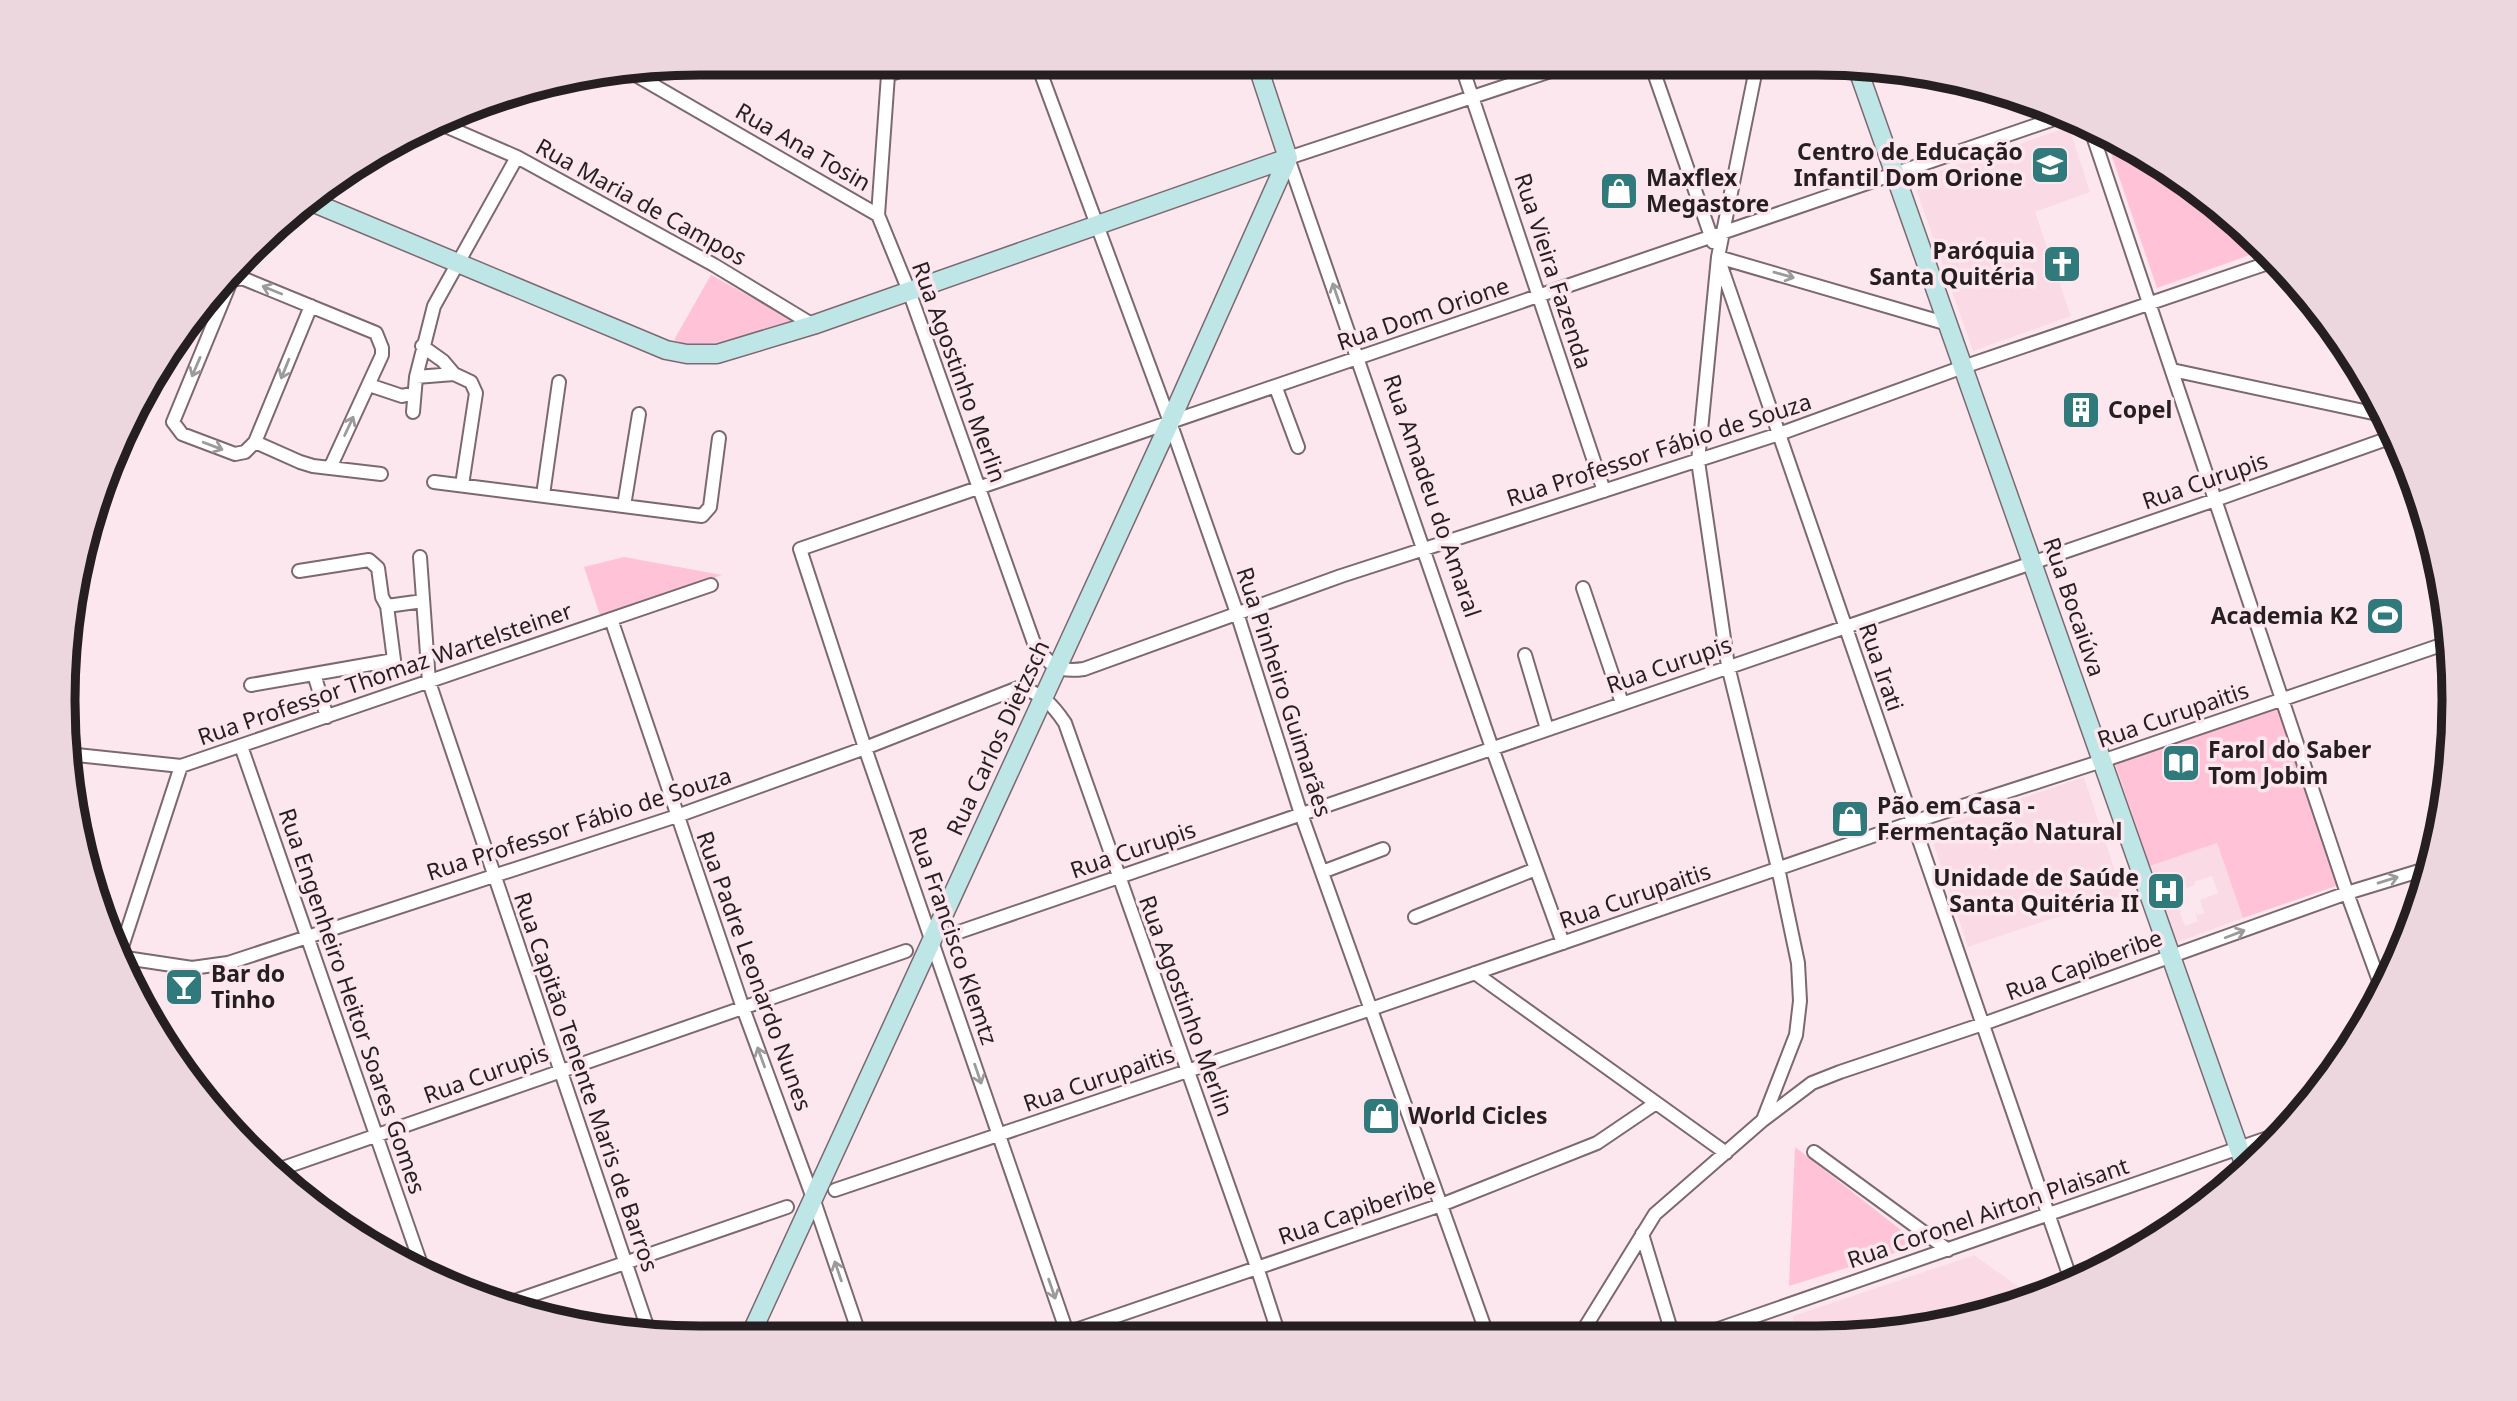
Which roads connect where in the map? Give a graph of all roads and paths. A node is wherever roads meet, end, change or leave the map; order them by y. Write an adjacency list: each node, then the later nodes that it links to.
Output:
1 (887, 75): 18 (street, Rua Agostinho Merlin)
2 (1041, 75): 19 (street, Rua Pinheiro Guimarães)
3 (1261, 75): 15 (street, Rua Amadeu do Amaral)
4 (1465, 75): 10 (street, Rua Vieira Fazenda)
5 (1539, 75): 10 (street)
6 (1655, 75): 20 (street, Rua Irati)
7 (1754, 75): 20 (street)
8 (1861, 77): 16 (street, Rua Bocaiúva)
9 (642, 79): 18 (street, Rua Ana Tosin)
10 (1473, 97): 15 (street); 27 (street, Rua Vieira Fazenda)
11 (2050, 121): 16 (street, Rua Dom Orione)
12 (450, 128): 14 (street, Rua Maria de Campos)
13 (2095, 141): 28 (street)
14 (517, 157): 22 (street); 31 (street, Rua Maria de Campos)
15 (1288, 158): 19 (street); 33 (street, Rua Amadeu do Amaral, one-way to 15); 45 (street, Rua Carlos Dietzsch)
16 (1895, 174): 20 (street, Rua Dom Orione); 30 (street, Rua Bocaiúva)
17 (319, 205): 22 (street)
18 (878, 215): 26 (street, Rua Agostinho Merlin)
19 (1097, 225): 26 (street); 45 (street, Rua Pinheiro Guimarães)
20 (1717, 235): 21 (street, Rua Irati); 27 (street, Rua Dom Orione)
21 (1718, 257): 30 (street, one-way to 30); 46 (street, Rua Irati); 51 (street)
22 (458, 264): 31 (street); 32 (street)
23 (2265, 264): 28 (street, Rua Professor Fábio de Souza)
24 (238, 279): 29 (street, one-way to 24)
25 (228, 290): 49 (street, one-way to 49)
26 (909, 291): 31 (street); 56 (street, Rua Agostinho Merlin)
27 (1539, 296): 33 (street, Rua Dom Orione); 57 (street, Rua Vieira Fazenda)
28 (2150, 304): 34 (street, Rua Professor Fábio de Souza); 35 (street)
29 (311, 306): 39 (street); 49 (street, one-way to 49)
30 (1948, 324): 34 (street, Rua Bocaiúva)
31 (813, 325)
32 (422, 345): 36 (street); 37 (street)
33 (1359, 358): 40 (street, Rua Dom Orione); 62 (street, Rua Amadeu do Amaral)
34 (1963, 367): 46 (street, Rua Professor Fábio de Souza); 64 (street, Rua Bocaiúva)
35 (2172, 370): 43 (street); 59 (street)
36 (454, 374): 37 (street); 55 (street)
37 (415, 377): 41 (street)
38 (559, 382): 58 (street)
39 (369, 385): 41 (street); 52 (street, one-way to 39)
40 (1276, 388): 45 (street, Rua Dom Orione); 50 (street)
41 (414, 393): 42 (street)
42 (413, 412)
43 (2371, 413)
44 (639, 414): 60 (street)
45 (1170, 422): 56 (street, Rua Dom Orione); 70 (street, Rua Pinheiro Guimarães); 76 (street, Rua Carlos Dietzsch)
46 (1779, 434): 51 (street, Rua Professor Fábio de Souza); 72 (street, Rua Irati)
47 (719, 438): 60 (street)
48 (2384, 440): 59 (street, Rua Curupis)
49 (255, 442): 52 (street)
50 (1298, 447)
51 (1698, 461): 57 (street, Rua Professor Fábio de Souza); 75 (street)
52 (330, 468): 53 (street)
53 (381, 474)
54 (434, 482): 55 (street)
55 (462, 485): 58 (street)
56 (979, 488): 61 (street, Rua Dom Orione); 76 (street, Rua Agostinho Merlin)
57 (1604, 491): 62 (street, Rua Professor Fábio de Souza)
58 (542, 495): 60 (street)
59 (2215, 500): 64 (street, Rua Curupis); 81 (street)
60 (624, 506)
61 (800, 549): 86 (street, Rua Francisco Klemtz)
62 (1424, 549): 70 (street, Rua Professor Fábio de Souza); 87 (street, Rua Amadeu do Amaral)
63 (420, 557): 68 (street, Rua Capitão Tenente Maris de Barros)
64 (2032, 562): 72 (street, Rua Curupis); 89 (street, Rua Bocaiúva)
65 (299, 571): 69 (street)
66 (711, 585): 71 (street, Rua Professor Thomaz Wartelsteiner)
67 (1583, 588): 82 (street)
68 (423, 601): 69 (street); 78 (street, Rua Capitão Tenente Maris de Barros)
69 (387, 606): 77 (street)
70 (1237, 613): 76 (street, Rua Professor Fábio de Souza); 91 (street, Rua Pinheiro Guimarães)
71 (611, 619): 78 (street, Rua Professor Thomaz Wartelsteiner); 92 (street, Rua Padre Leonardo Nunes)
72 (1845, 626): 75 (street, Rua Curupis); 93 (street, Rua Irati)
73 (2439, 646): 81 (street, Rua Curupaitis)
74 (1525, 655): 84 (street)
75 (1728, 666): 82 (street, Rua Curupis); 95 (street)
76 (1056, 669): 80 (street, Rua Carlos Dietzsch)
77 (314, 674): 79 (street); 83 (street)
78 (429, 682): 83 (street, Rua Professor Thomaz Wartelsteiner); 99 (street, Rua Capitão Tenente Maris de Barros)
79 (251, 685)
80 (1044, 697): 86 (street, Rua Professor Fábio de Souza); 100 (street, Rua Agostinho Merlin); 105 (street, Rua Carlos Dietzsch)
81 (2283, 699): 89 (street, Rua Curupaitis); 101 (street)
82 (1622, 703): 84 (street, Rua Curupis)
83 (327, 717): 85 (street, Rua Professor Thomaz Wartelsteiner)
84 (1547, 729): 87 (street, Rua Curupis)
85 (241, 746): 90 (street, Rua Professor Thomaz Wartelsteiner); 104 (street, Rua Engenheiro Heitor Soares Gomes)
86 (865, 748): 92 (street, Rua Professor Fábio de Souza); 105 (street, Rua Francisco Klemtz)
87 (1492, 748): 91 (street, Rua Curupis); 96 (street, Rua Amadeu do Amaral)
88 (78, 755): 90 (street, Rua Professor Thomaz Wartelsteiner)
89 (2102, 761): 93 (street, Rua Curupaitis); 109 (street, Rua Bocaiúva)
90 (181, 766): 106 (street)
91 (1301, 814): 97 (street, Rua Pinheiro Guimarães); 100 (street, Rua Curupis)
92 (677, 816): 99 (street, Rua Professor Fábio de Souza); 113 (street, Rua Padre Leonardo Nunes)
93 (1913, 822): 95 (street, Rua Curupaitis); 115 (street, Rua Irati)
94 (1383, 849): 97 (street)
95 (1778, 868): 107 (street, Rua Curupaitis); 119 (street)
96 (1536, 869): 102 (street); 107 (street, Rua Amadeu do Amaral)
97 (1322, 872): 114 (street, Rua Pinheiro Guimarães)
98 (2417, 872): 101 (street, Rua Capiberibe, one-way to 98)
99 (494, 876): 104 (street, Rua Professor Fábio de Souza); 116 (street, Rua Capitão Tenente Maris de Barros)
100 (1118, 877): 103 (street, Rua Curupis); 117 (street, Rua Agostinho Merlin)
101 (2347, 893): 109 (street, Rua Capiberibe, one-way to 101); 112 (street)
102 (1415, 917)
103 (956, 933)
104 (307, 936): 110 (street, Rua Professor Fábio de Souza); 120 (street, Rua Engenheiro Heitor Soares Gomes)
105 (932, 940): 121 (street, Rua Francisco Klemtz, one-way to 121); 129 (street, Rua Carlos Dietzsch)
106 (124, 942)
107 (1563, 943): 111 (street, Rua Curupaitis)
108 (906, 951): 113 (street, Rua Curupis)
109 (2171, 956): 115 (street, Rua Capiberibe); 123 (street, Rua Bocaiúva)
110 (132, 959)
111 (1475, 973): 114 (street, Rua Curupaitis); 118 (street)
112 (2377, 976)
113 (743, 1008): 116 (street, Rua Curupis); 129 (street, Rua Padre Leonardo Nunes, one-way to 113)
114 (1371, 1009): 117 (street, Rua Curupaitis); 130 (street, Rua Pinheiro Guimarães)
115 (1983, 1024): 119 (street, Rua Capiberibe); 132 (street, Rua Irati)
116 (560, 1070): 120 (street, Rua Curupis); 136 (street, Rua Capitão Tenente Maris de Barros)
117 (1187, 1071): 121 (street, Rua Curupaitis); 137 (street, Rua Agostinho Merlin)
118 (1656, 1103): 125 (street); 130 (street, Rua Capiberibe)
119 (1763, 1120): 125 (street, Rua Capiberibe)
120 (377, 1135): 127 (street, Rua Curupis); 135 (street, Rua Engenheiro Heitor Soares Gomes)
121 (1000, 1135): 128 (street, Rua Curupaitis); 143 (street, Rua Francisco Klemtz, one-way to 143)
122 (2262, 1140): 123 (street, Rua Coronel Airton Plaisant)
123 (2238, 1148): 126 (street, Rua Bocaiúva); 132 (street, Rua Coronel Airton Plaisant)
124 (1814, 1152): 134 (street)
125 (1726, 1153): 133 (street, Rua Capiberibe)
126 (2242, 1159)
127 (284, 1168)
128 (835, 1190)
129 (813, 1198): 141 (street, Rua Carlos Dietzsch); 142 (street, Rua Padre Leonardo Nunes, one-way to 129)
130 (1440, 1205): 137 (street, Rua Capiberibe); 146 (street, Rua Pinheiro Guimarães)
131 (787, 1207): 136 (street)
132 (2049, 1215): 134 (street, Rua Coronel Airton Plaisant); 138 (street, Rua Irati)
133 (1642, 1234): 147 (street, Rua Capiberibe); 148 (street)
134 (1948, 1250): 149 (street, Rua Coronel Airton Plaisant)
135 (419, 1258)
136 (626, 1262): 139 (street); 140 (street, Rua Capitão Tenente Maris de Barros)
137 (1257, 1267): 144 (street, Rua Capiberibe); 145 (street, Rua Agostinho Merlin)
138 (2068, 1272)
139 (521, 1299)
140 (646, 1323)
141 (755, 1326)
142 (857, 1326)
143 (1063, 1326)
144 (1091, 1326)
145 (1276, 1326)
146 (1484, 1326)
147 (1586, 1326)
148 (1670, 1326)
149 (1727, 1326)

